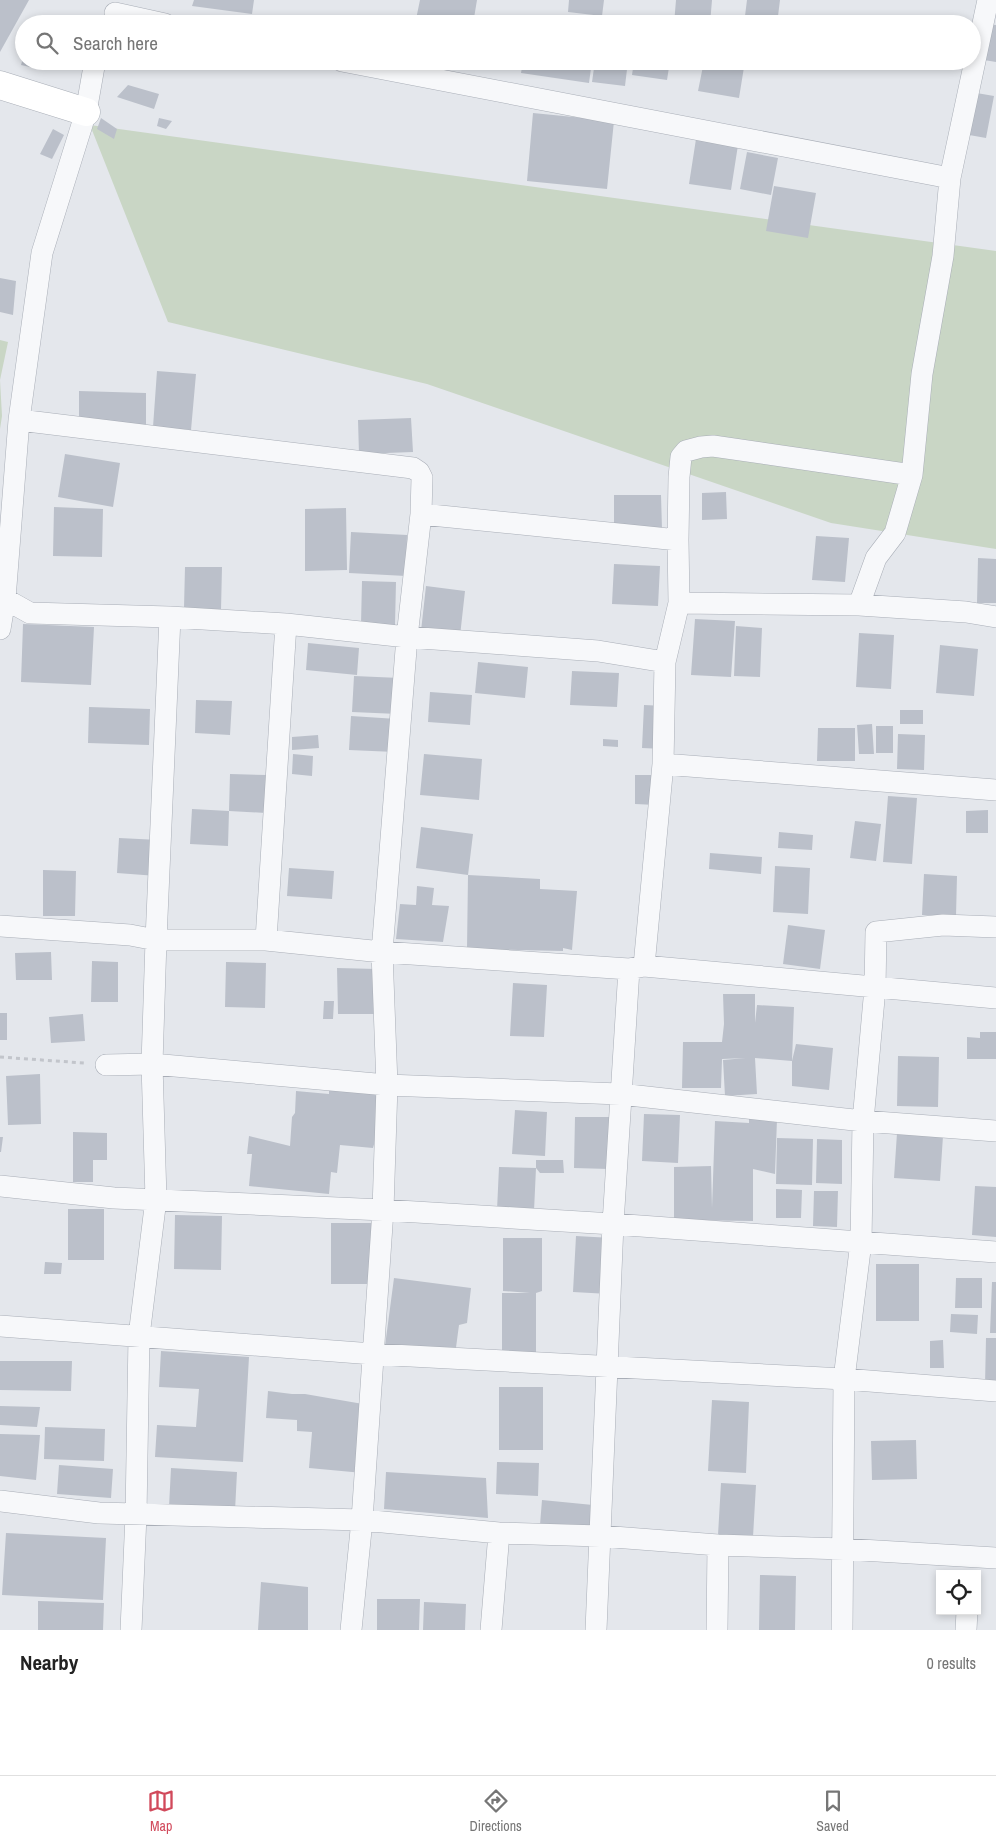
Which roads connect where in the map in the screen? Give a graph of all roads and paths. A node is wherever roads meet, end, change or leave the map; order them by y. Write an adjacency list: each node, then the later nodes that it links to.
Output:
1 (988, 0): 4 (street)
2 (115, 12): 3 (street)
3 (128, 15)
4 (981, 33)
5 (94, 70): 9 (street)
6 (389, 70): 10 (street)
7 (973, 70): 10 (street)
8 (0, 85): 9 (street)
9 (86, 112): 11 (street)
10 (950, 178): 12 (street)
11 (19, 420): 13 (street); 15 (street)
12 (912, 475): 14 (street); 17 (street)
13 (421, 514): 14 (street); 22 (street)
14 (678, 540): 16 (street)
15 (5, 600): 18 (street); 21 (street)
16 (679, 603): 17 (street); 23 (street)
17 (859, 605): 19 (street)
18 (170, 617): 20 (street); 28 (street)
19 (996, 617)
20 (286, 624): 22 (street); 29 (street)
21 (0, 629)
22 (408, 637): 23 (street); 30 (street)
23 (665, 662): 24 (street)
24 (663, 764): 25 (street); 31 (street)
25 (996, 790)
26 (0, 926): 28 (street)
27 (996, 927): 32 (street)
28 (156, 940): 29 (street); 35 (street)
29 (266, 940): 30 (street)
30 (382, 952): 31 (street); 37 (street)
31 (637, 968): 32 (street); 38 (street)
32 (875, 988): 33 (street); 39 (street)
33 (996, 998)
34 (0, 1056): 36 (path)
35 (152, 1064): 36 (street); 37 (street); 42 (street)
36 (106, 1065)
37 (387, 1085): 38 (street); 43 (street)
38 (620, 1094): 39 (street); 44 (street)
39 (863, 1121): 40 (street); 45 (street)
40 (996, 1131)
41 (0, 1186): 42 (street)
42 (156, 1199): 43 (street); 48 (street)
43 (383, 1210): 44 (street); 49 (street)
44 (612, 1224): 45 (street); 50 (street)
45 (861, 1242): 46 (street); 51 (street)
46 (996, 1252)
47 (0, 1326): 48 (street)
48 (139, 1336): 49 (street); 54 (street)
49 (373, 1354): 50 (street); 55 (street)
50 (607, 1367): 51 (street); 57 (street)
51 (844, 1379): 52 (street); 59 (street)
52 (996, 1391)
53 (0, 1501): 54 (street)
54 (136, 1515): 55 (street); 63 (street)
55 (362, 1520): 56 (street); 64 (street)
56 (499, 1532): 57 (street); 65 (street)
57 (600, 1536): 58 (street); 66 (street)
58 (718, 1545): 59 (street); 67 (street)
59 (844, 1549): 61 (street); 68 (street)
60 (996, 1558): 61 (street)
61 (969, 1566)
62 (967, 1615): 69 (street)
63 (131, 1630)
64 (351, 1630)
65 (491, 1630)
66 (596, 1630)
67 (717, 1630)
68 (842, 1630)
69 (966, 1630)

